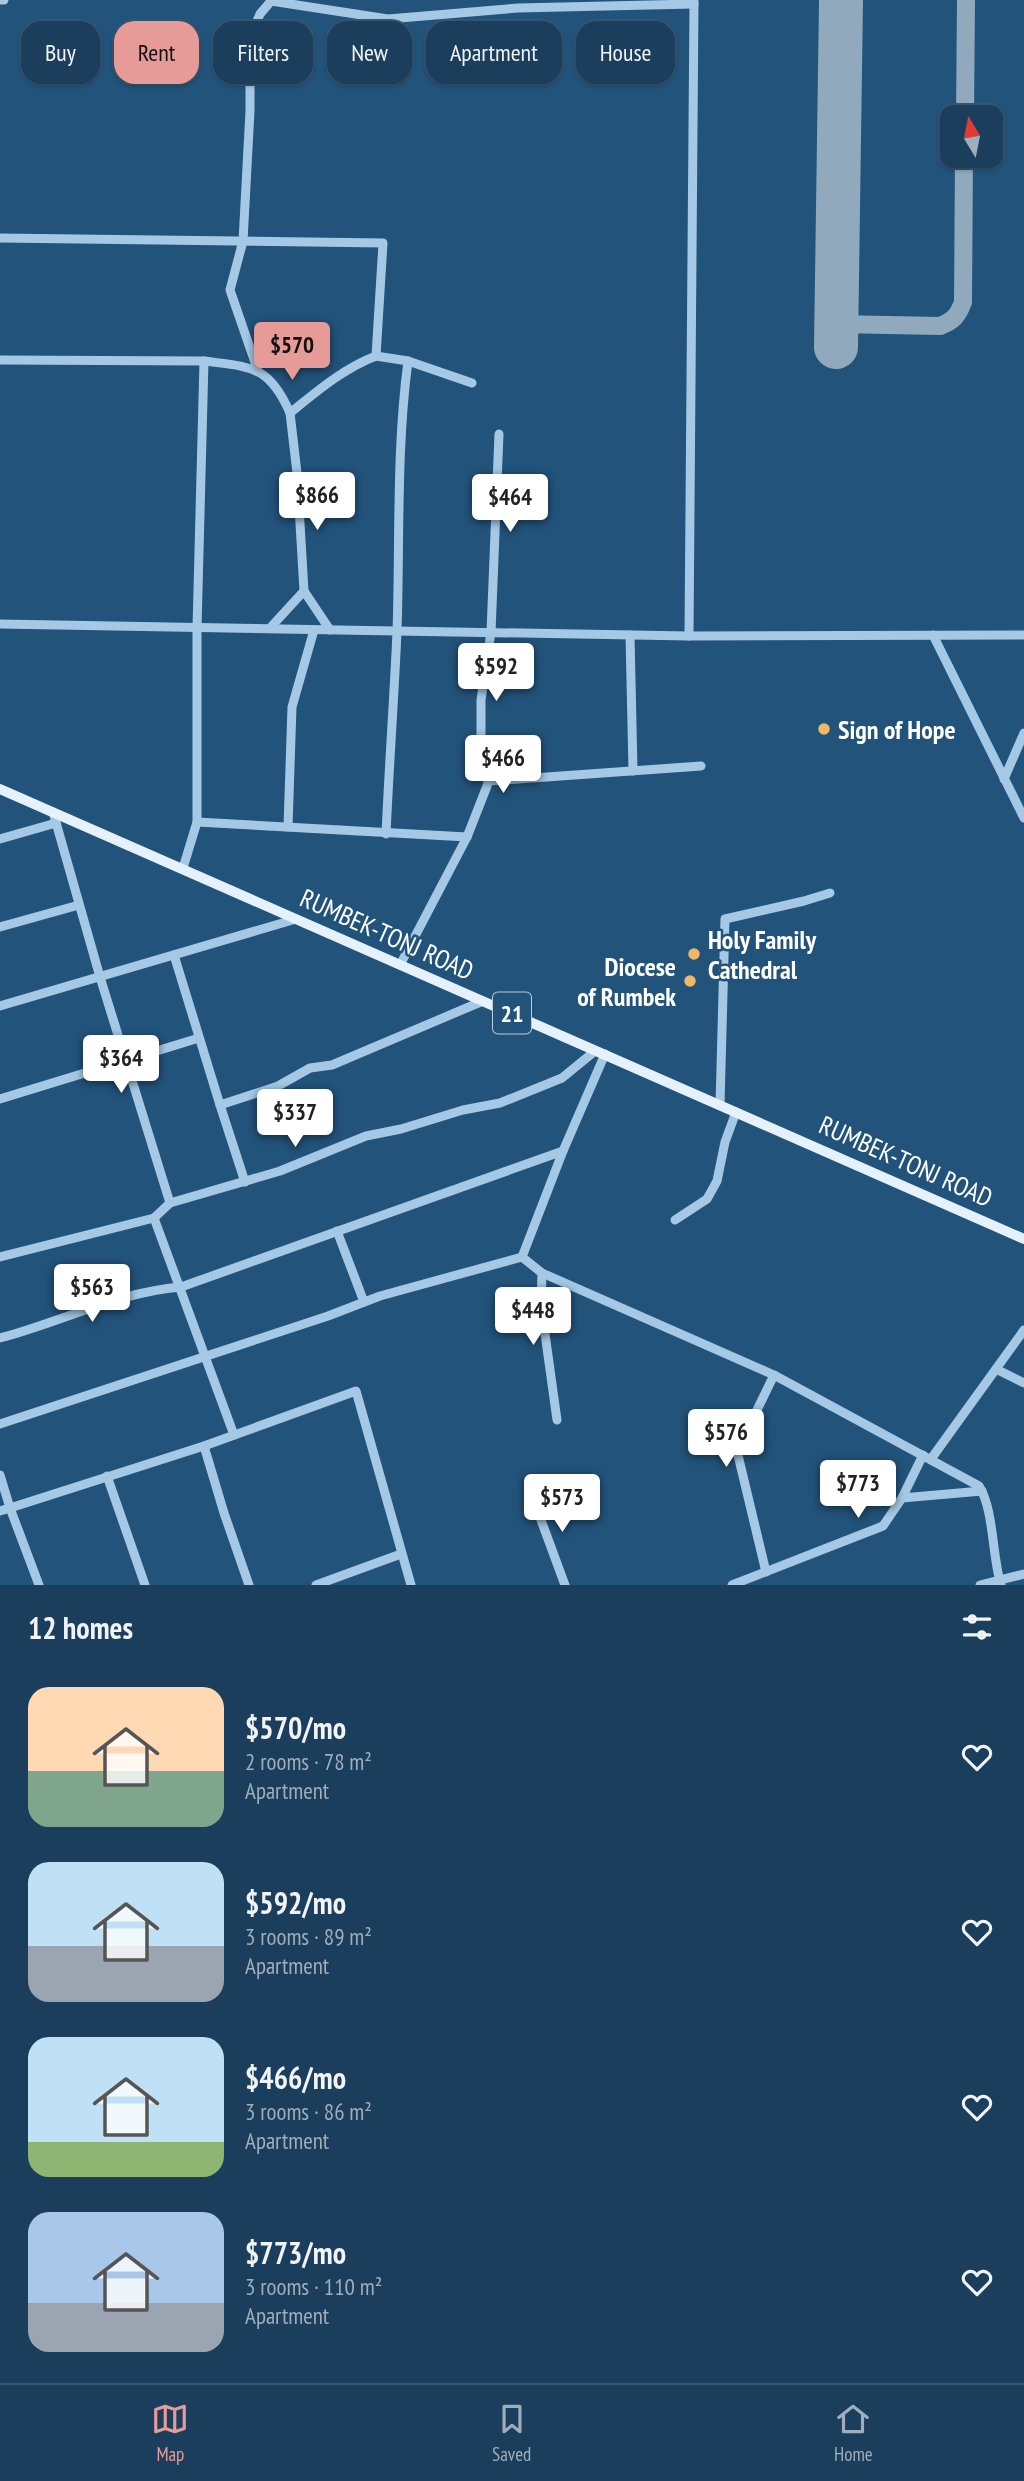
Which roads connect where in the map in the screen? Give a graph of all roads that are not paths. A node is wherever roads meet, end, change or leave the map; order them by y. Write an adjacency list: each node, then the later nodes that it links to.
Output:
1 (262, 0): 2 (street)
2 (271, 1): 3 (street); 5 (street)
3 (694, 2): 25 (street)
4 (0, 238): 5 (street)
5 (243, 241): 6 (street); 10 (street)
6 (376, 356): 9 (street); 12 (street)
7 (0, 360): 8 (street)
8 (204, 361): 10 (street); 16 (street)
9 (408, 361): 11 (street); 20 (street)
10 (258, 371): 12 (street)
11 (472, 383)
12 (290, 413): 14 (street)
13 (499, 434): 21 (street)
14 (304, 591): 17 (street); 19 (street)
15 (0, 624): 16 (street)
16 (197, 628): 17 (street); 34 (street)
17 (270, 628): 18 (street)
18 (314, 630): 19 (street); 35 (street)
19 (330, 630): 20 (street)
20 (397, 631): 21 (street); 36 (street)
21 (491, 632): 22 (street); 30 (street)
22 (630, 635): 25 (street); 28 (street)
23 (933, 635): 24 (street); 25 (street); 29 (street)
24 (1024, 635)
25 (689, 636)
26 (1024, 733): 29 (street)
27 (701, 766): 28 (street)
28 (633, 771): 30 (street)
29 (1004, 779): 33 (street)
30 (489, 781): 37 (street)
31 (0, 789): 32 (main road, RUMBEK-TONJ ROAD / 21)
32 (54, 817): 38 (street); 39 (main road, RUMBEK-TONJ ROAD / 21); 41 (street)
33 (1024, 818)
34 (197, 822): 35 (street); 39 (street)
35 (288, 827): 36 (street)
36 (386, 834): 37 (street)
37 (467, 837): 45 (street)
38 (0, 839)
39 (183, 868): 42 (main road, RUMBEK-TONJ ROAD / 21)
40 (830, 892): 54 (street)
41 (79, 905): 43 (street); 46 (street)
42 (296, 919): 44 (street); 45 (main road, RUMBEK-TONJ ROAD / 21)
43 (0, 927)
44 (174, 955): 46 (street); 49 (street)
45 (400, 965): 47 (main road, RUMBEK-TONJ ROAD / 21)
46 (100, 977): 48 (street); 51 (street)
47 (483, 1001): 50 (main road, RUMBEK-TONJ ROAD / 21); 53 (street)
48 (0, 1006)
49 (199, 1038): 51 (street); 53 (street)
50 (600, 1053): 54 (main road, RUMBEK-TONJ ROAD / 21); 56 (street); 57 (street)
51 (126, 1061): 52 (street); 58 (street)
52 (0, 1099)
53 (220, 1105): 57 (street)
54 (720, 1105): 55 (main road, RUMBEK-TONJ ROAD / 21)
55 (736, 1112): 60 (street); 62 (main road, RUMBEK-TONJ ROAD / 21)
56 (563, 1151): 61 (street); 64 (street)
57 (245, 1182): 58 (street)
58 (170, 1203): 59 (street)
59 (154, 1217): 63 (street); 66 (street)
60 (675, 1220)
61 (337, 1231): 66 (street); 67 (street)
62 (1024, 1239)
63 (0, 1256)
64 (522, 1257): 65 (street); 67 (street)
65 (542, 1273): 72 (street); 74 (street)
66 (181, 1287): 69 (street); 70 (street)
67 (364, 1302): 70 (street)
68 (1024, 1330): 71 (street)
69 (0, 1338)
70 (203, 1357): 75 (street); 76 (street)
71 (996, 1369): 73 (street); 78 (street)
72 (774, 1376): 78 (street); 87 (street)
73 (1024, 1383)
74 (557, 1420)
75 (0, 1423)
76 (234, 1435): 77 (street); 86 (street)
77 (204, 1446): 80 (street); 92 (street)
78 (927, 1457): 81 (street); 83 (street)
79 (0, 1475): 84 (street)
80 (107, 1476): 84 (street); 91 (street)
81 (982, 1491): 83 (street); 89 (street)
82 (531, 1493): 95 (street)
83 (902, 1498): 87 (street)
84 (10, 1508): 85 (street); 90 (street)
85 (0, 1511)
86 (401, 1554): 93 (street); 94 (street)
87 (766, 1572): 96 (street)
88 (1024, 1574): 89 (street)
89 (1000, 1582): 97 (street)
90 (39, 1585)
91 (145, 1585)
92 (249, 1585)
93 (316, 1585)
94 (411, 1585)
95 (565, 1585)
96 (732, 1585)
97 (980, 1585)

